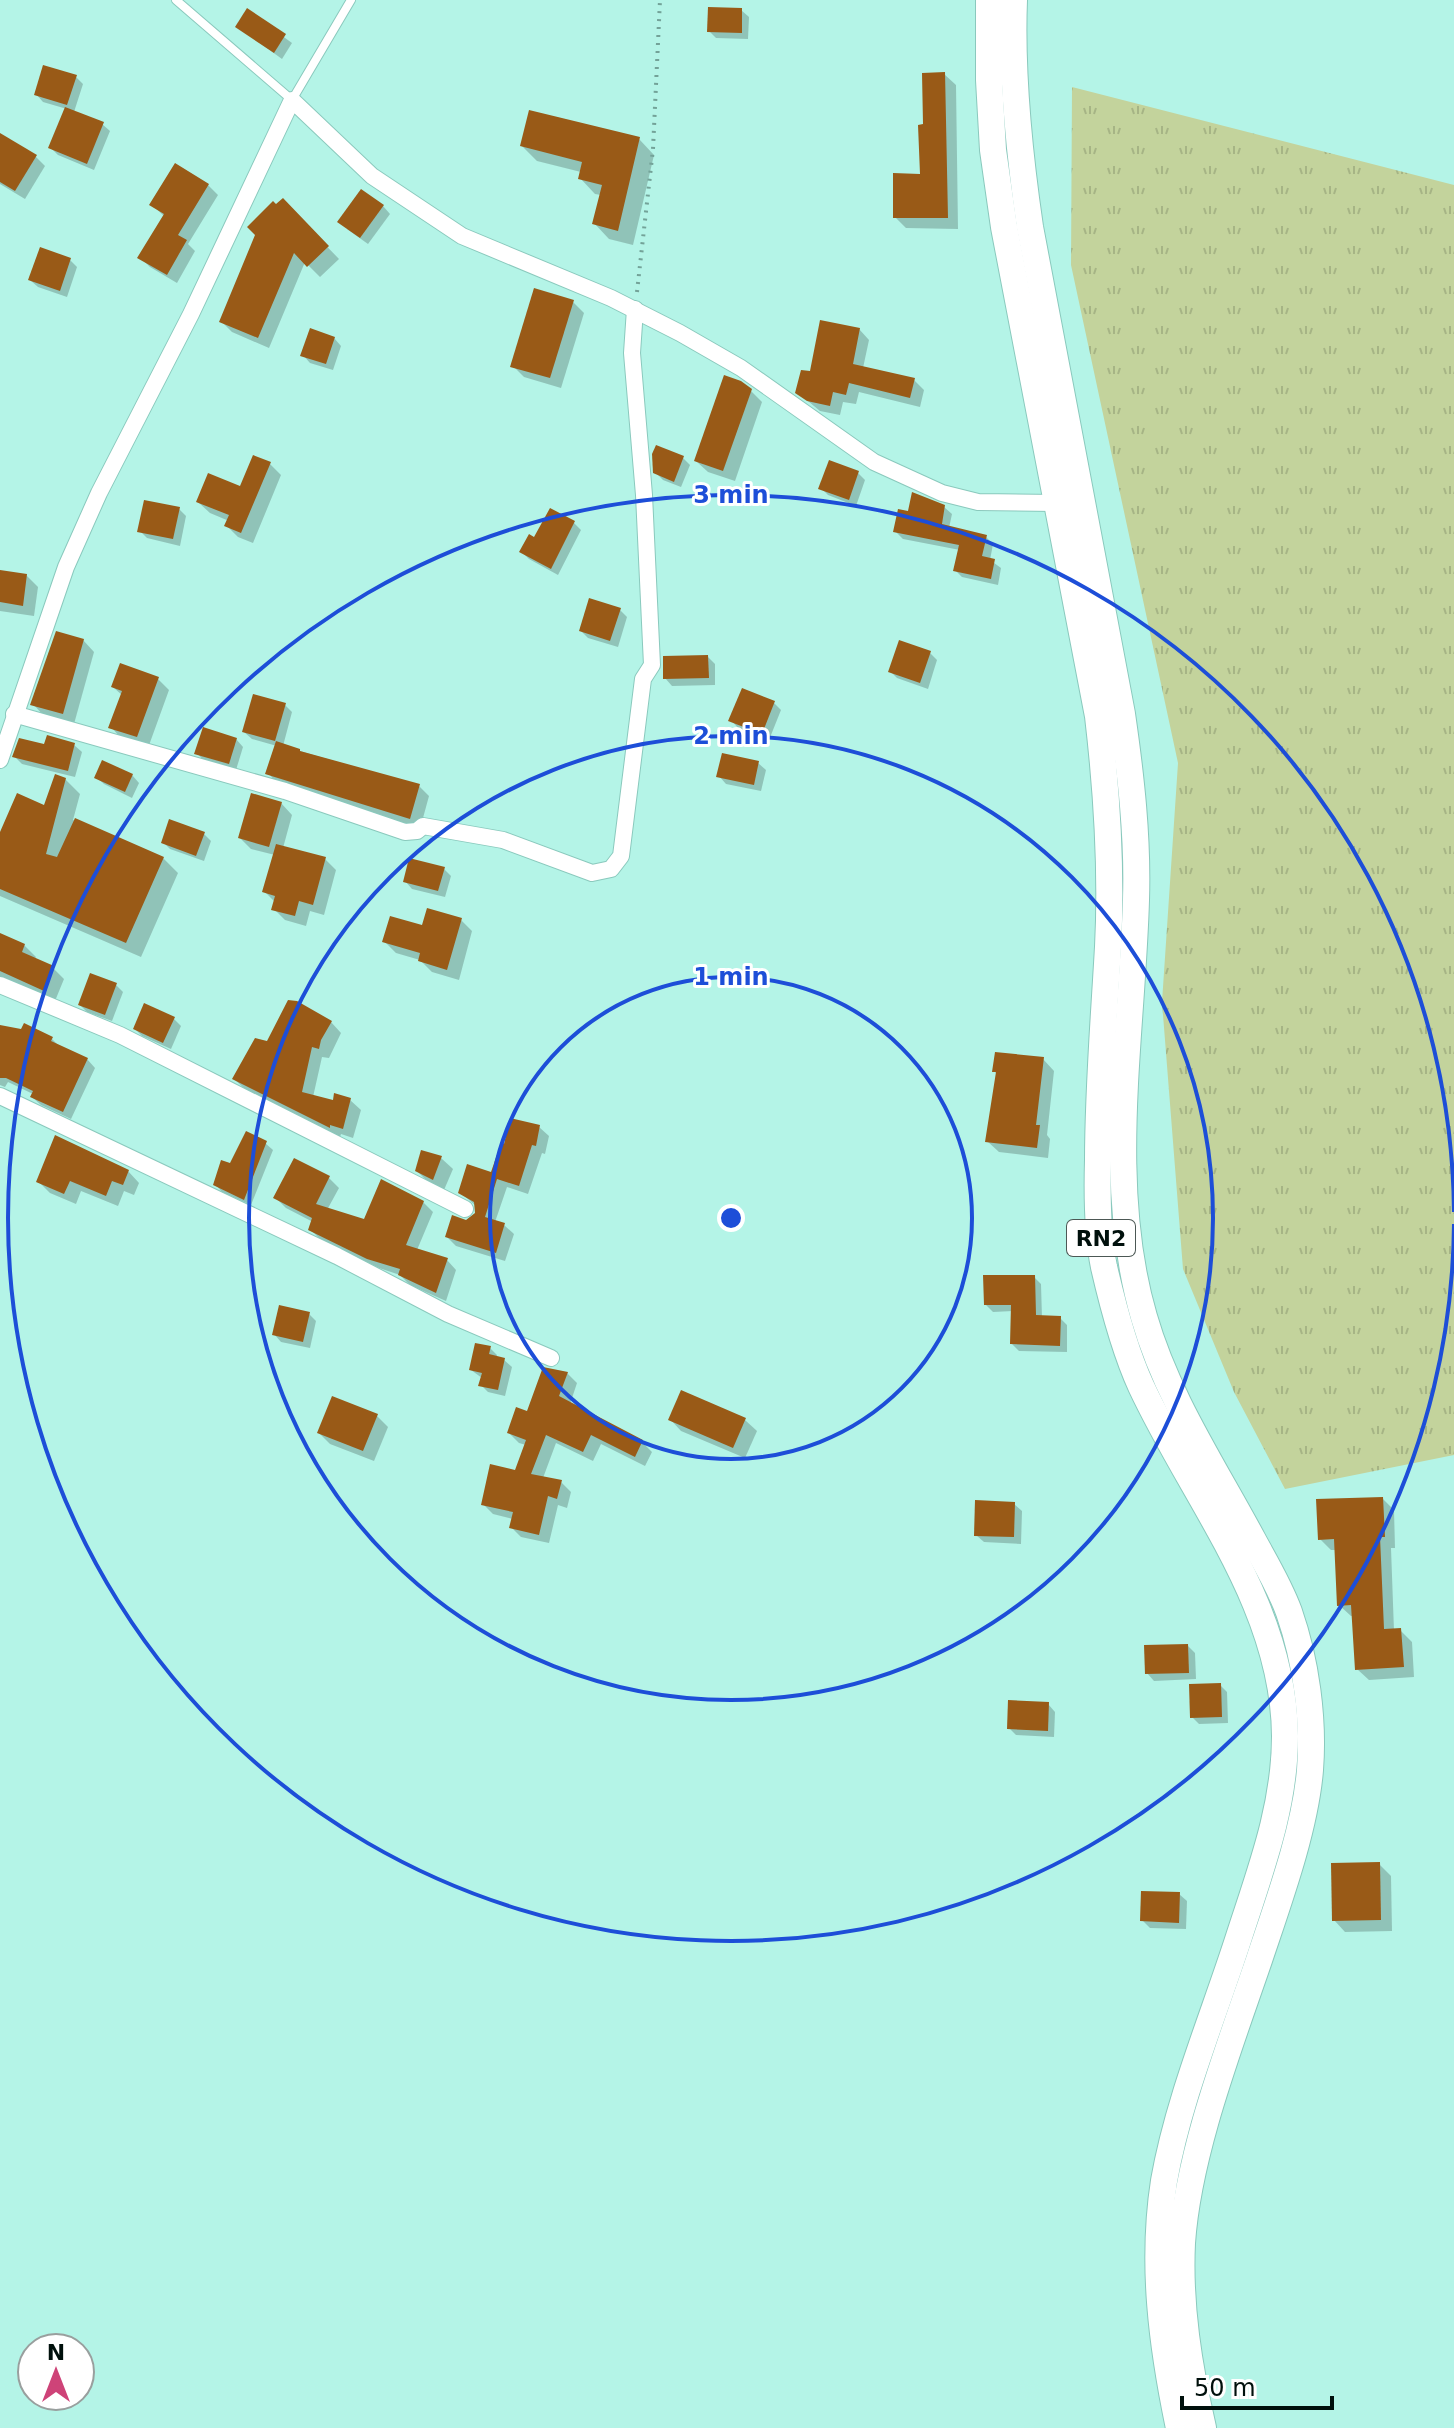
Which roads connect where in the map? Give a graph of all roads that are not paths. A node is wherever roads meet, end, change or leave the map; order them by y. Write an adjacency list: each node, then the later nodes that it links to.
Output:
1 (176, 0): 5 (lane)
2 (351, 0): 5 (lane)
3 (989, 0): 7 (highway, RN2)
4 (1014, 0): 15 (highway, RN2)
5 (292, 100): 6 (street); 8 (street)
6 (635, 309): 7 (street); 8 (street)
7 (1056, 503): 14 (highway, RN2)
8 (14, 714): 9 (street)
9 (0, 760)
10 (0, 985): 12 (street)
11 (0, 1096): 13 (street)
12 (465, 1209)
13 (551, 1358)
14 (1179, 2428)
15 (1203, 2428)

